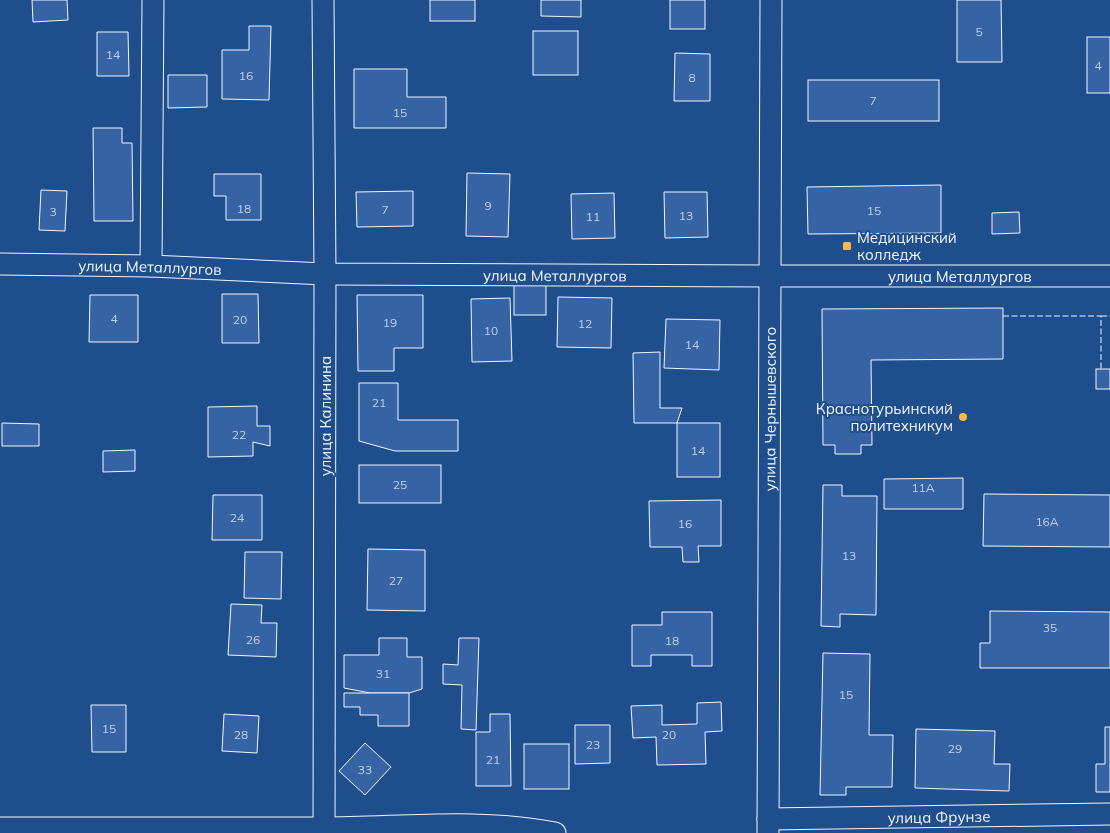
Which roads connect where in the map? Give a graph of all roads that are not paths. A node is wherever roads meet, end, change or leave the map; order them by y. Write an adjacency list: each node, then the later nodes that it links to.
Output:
1 (153, 0): 5 (street)
2 (323, 0): 6 (street, улица Калинина)
3 (771, 0): 7 (street, улица Чернышевского)
4 (0, 264): 5 (street, улица Металлургов)
5 (151, 266): 6 (street, улица Металлургов)
6 (325, 274): 7 (street, улица Металлургов); 12 (street, улица Калинина)
7 (770, 276): 8 (street, улица Металлургов); 10 (street, улица Чернышевского)
8 (1110, 276)
9 (1110, 814): 10 (street, улица Фрунзе)
10 (768, 826)
11 (0, 828): 12 (street)
12 (324, 831): 13 (street)
13 (556, 833)

